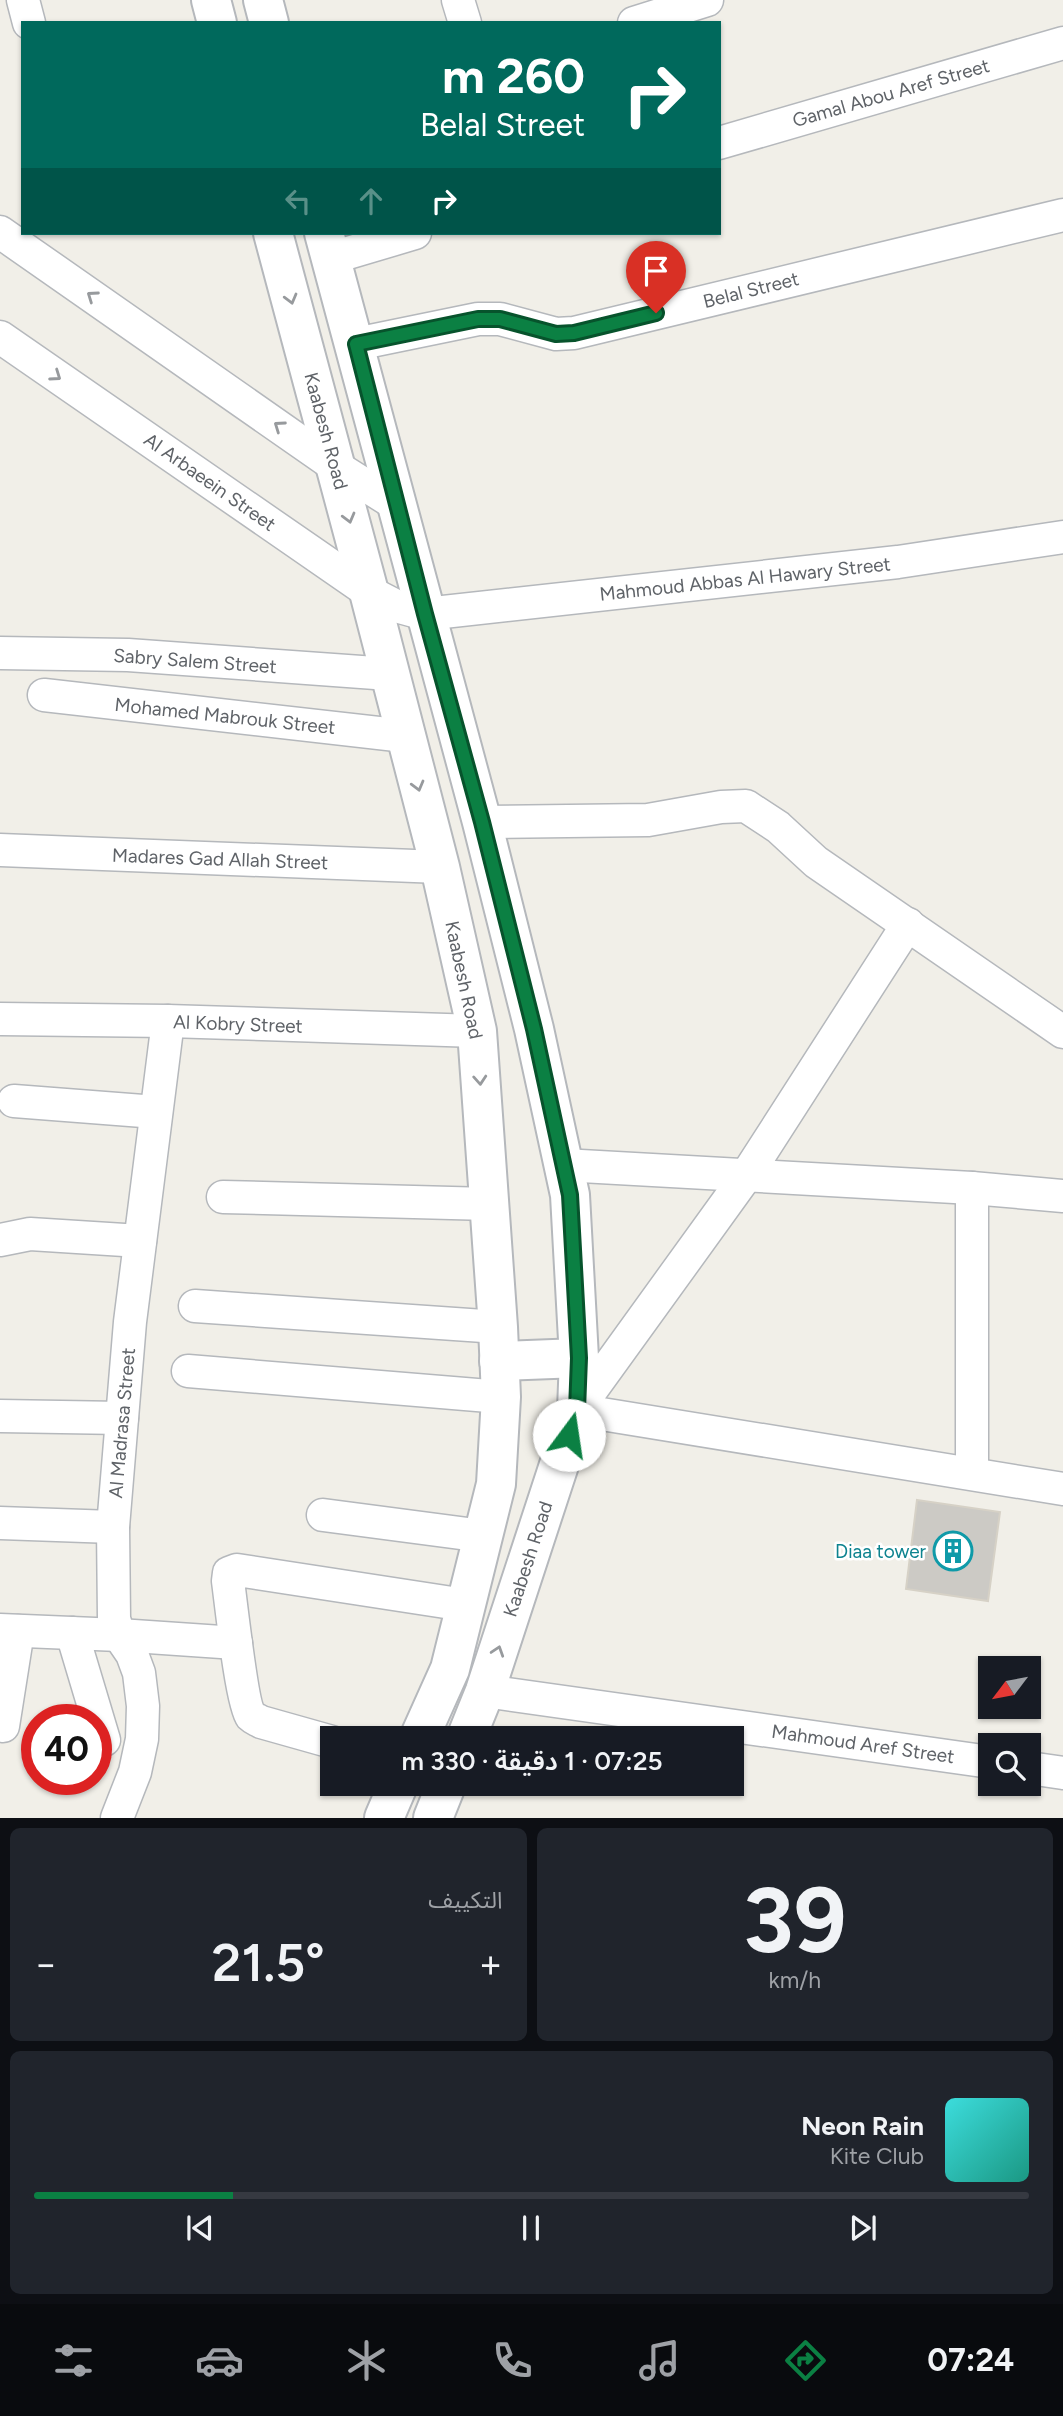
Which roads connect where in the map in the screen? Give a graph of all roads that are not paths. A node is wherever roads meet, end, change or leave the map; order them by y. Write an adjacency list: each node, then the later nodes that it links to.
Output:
1 (23, 0): 6 (street)
2 (211, 0): 7 (street)
3 (262, 0): 8 (street)
4 (458, 0): 9 (street)
5 (707, 0): 10 (street)
6 (28, 21)
7 (216, 21)
8 (268, 21)
9 (464, 21)
10 (640, 21)
11 (1063, 43): 12 (street, Gamal Abou Aref Street)
12 (721, 143)
13 (1063, 215): 19 (street, Belal Street)
14 (0, 232): 20 (street, one-way to 14)
15 (274, 235): 20 (street, Kaabesh Road, one-way to 20)
16 (400, 235): 17 (street)
17 (328, 245): 19 (street, Kaabesh Road)
18 (0, 337): 23 (street, Al Arbaeein Street, one-way to 23)
19 (356, 344): 21 (street, Kaabesh Road)
20 (335, 466): 21 (street); 23 (street, Kaabesh Road, one-way to 23)
21 (397, 505): 24 (street, Kaabesh Road)
22 (1063, 537): 24 (street, Mahmoud Abbas Al Hawary Street)
23 (369, 592): 24 (street, Al Arbaeein Street); 26 (street, Kaabesh Road)
24 (425, 614): 29 (street, Kaabesh Road)
25 (0, 653): 26 (street, Sabry Salem Street)
26 (390, 674): 28 (street, Kaabesh Road)
27 (44, 695): 28 (street, Mohamed Mabrouk Street)
28 (405, 736): 31 (street, Kaabesh Road, one-way to 31)
29 (482, 822): 32 (street); 39 (street, Kaabesh Road)
30 (0, 850): 31 (street, Madares Gad Allah Street)
31 (439, 867): 35 (street, Kaabesh Road)
32 (908, 924): 36 (street); 40 (street)
33 (0, 1019): 34 (street, Al Kobry Street)
34 (168, 1021): 35 (street, Al Kobry Street); 38 (street, Al Madrasa Street)
35 (477, 1031): 44 (street, Kaabesh Road, one-way to 44)
36 (1063, 1032)
37 (14, 1101): 38 (street)
38 (156, 1112): 46 (street, Al Madrasa Street)
39 (563, 1165): 40 (street); 48 (street, Kaabesh Road)
40 (746, 1176): 41 (street); 51 (street)
41 (972, 1188): 42 (street); 54 (street)
42 (1063, 1196)
43 (223, 1197): 44 (street)
44 (489, 1204): 49 (street, Kaabesh Road)
45 (0, 1240): 46 (street)
46 (140, 1241): 53 (street, Al Madrasa Street)
47 (195, 1306): 49 (street)
48 (579, 1358): 49 (street); 51 (street, Kaabesh Road)
49 (499, 1361): 50 (street); 59 (street, Kaabesh Road)
50 (188, 1371)
51 (577, 1410): 54 (street); 65 (street, Kaabesh Road, one-way to 51)
52 (0, 1416): 53 (street)
53 (122, 1418): 58 (street, Al Madrasa Street)
54 (972, 1473): 55 (street)
55 (1063, 1489)
56 (323, 1515): 59 (street)
57 (0, 1523): 58 (street)
58 (113, 1527): 63 (street, Al Madrasa Street)
59 (482, 1536): 60 (street, Kaabesh Road)
60 (466, 1605): 64 (street); 68 (street, Kaabesh Road)
61 (9, 1630): 62 (street); 67 (street)
62 (72, 1633): 63 (street); 66 (street)
63 (119, 1635): 64 (street); 76 (street, Al Madrasa Street)
64 (236, 1643): 70 (street)
65 (485, 1691): 69 (street, Kaabesh Road); 71 (street, Mahmoud Aref Street)
66 (93, 1704)
67 (4, 1726)
68 (424, 1726)
69 (471, 1726)
70 (320, 1739)
71 (978, 1760)
72 (1041, 1770): 73 (street)
73 (1063, 1773)
74 (393, 1796): 77 (street)
75 (442, 1796): 78 (street)
76 (117, 1818)
77 (384, 1818)
78 (433, 1818)

